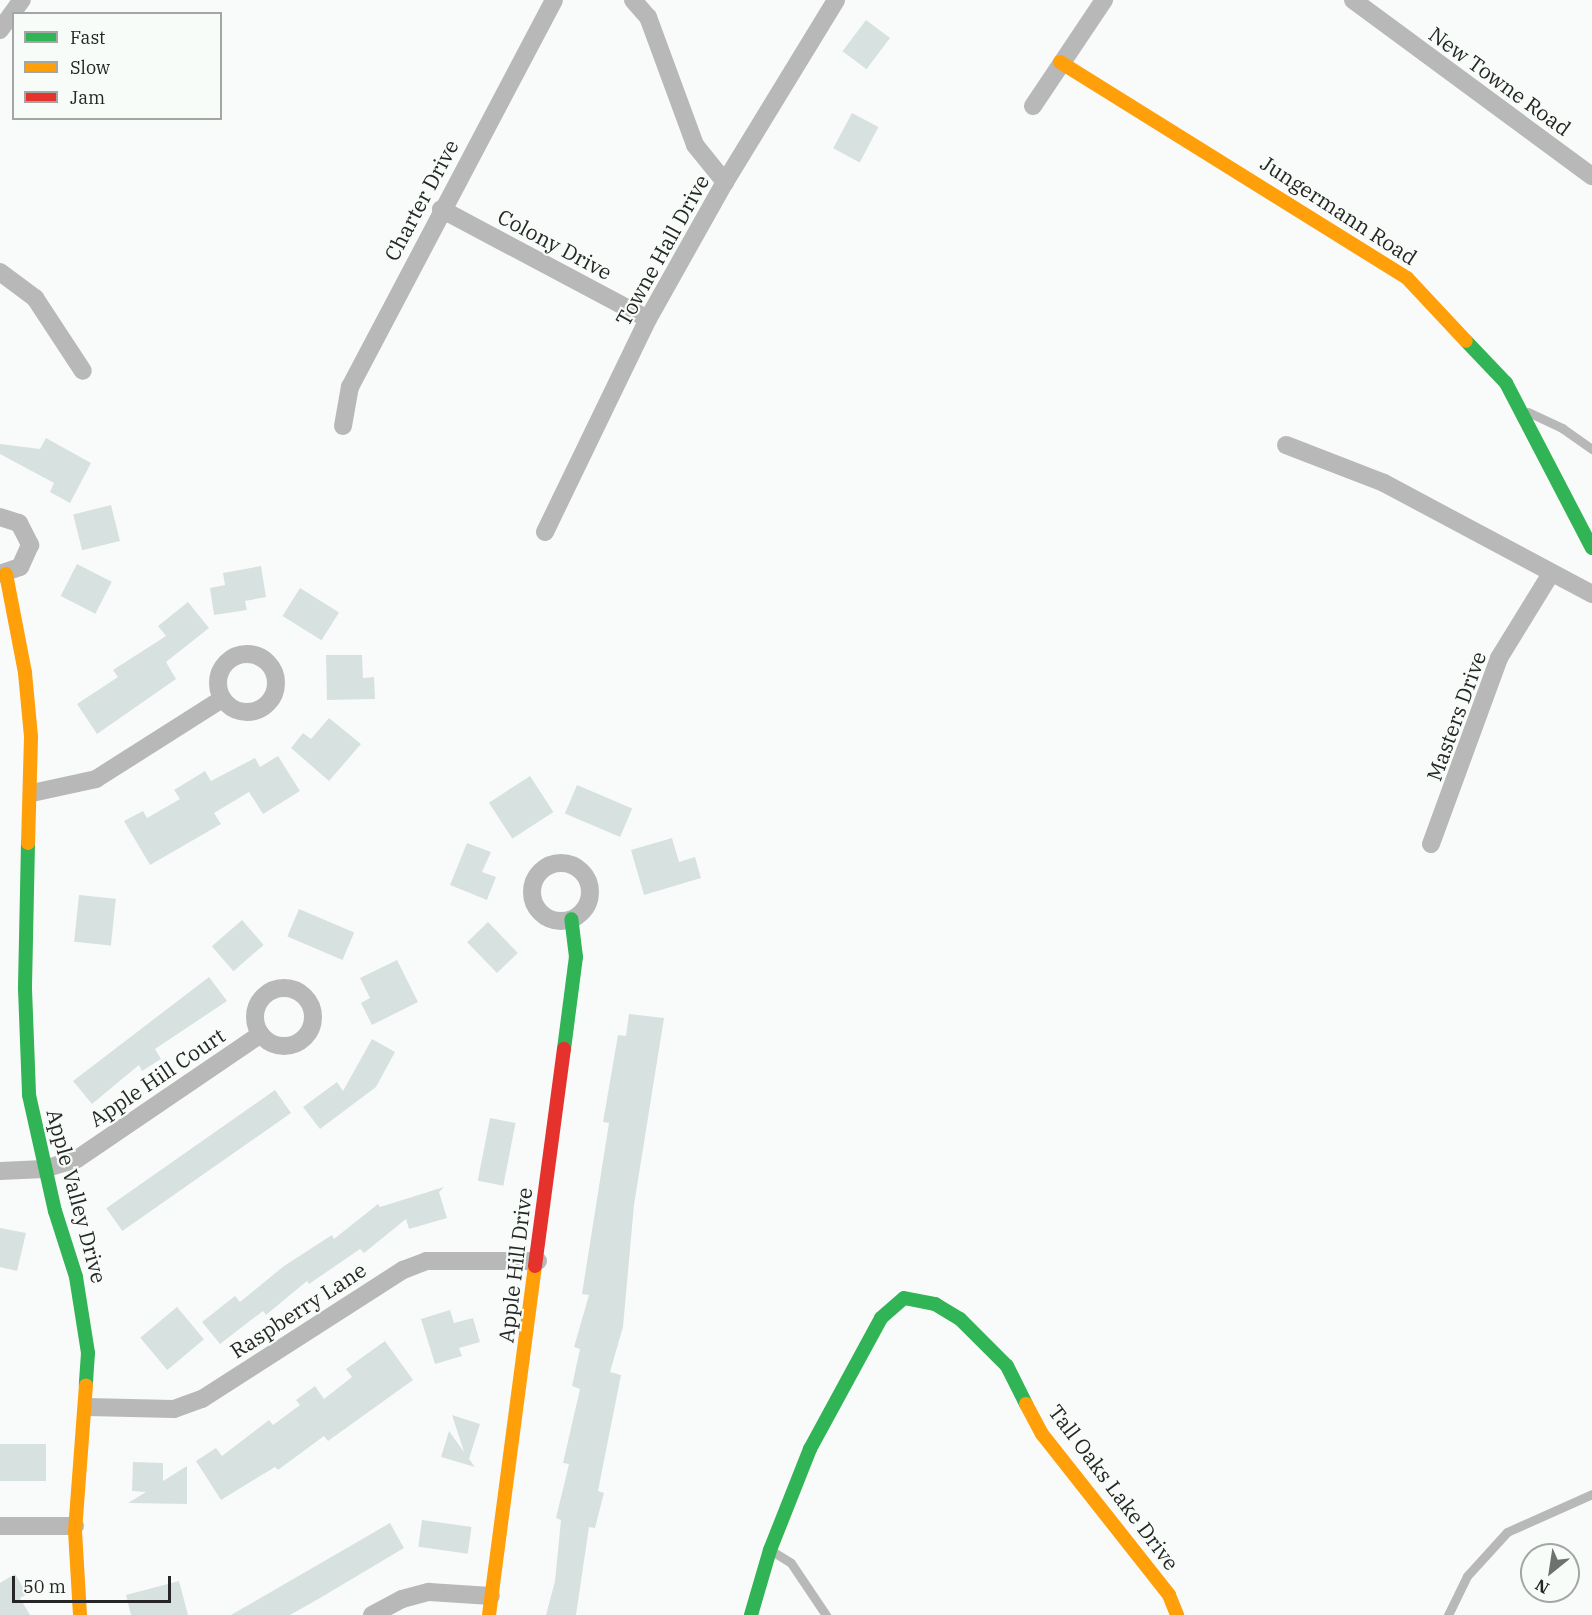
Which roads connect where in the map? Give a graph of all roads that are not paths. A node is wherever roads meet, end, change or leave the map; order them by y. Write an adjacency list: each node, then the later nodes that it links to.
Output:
1 (554, 0): 12 (street, Charter Drive)
2 (633, 0): 11 (street)
3 (836, 0): 11 (street, Towne Hall Drive)
4 (1104, 0): 8 (street)
5 (1353, 0): 10 (street, New Towne Road)
6 (12, 14): 7 (street)
7 (0, 30)
8 (1060, 62): 9 (street); 16 (street, Jungermann Road)
9 (1033, 106)
10 (1592, 176)
11 (724, 182): 14 (street, Towne Hall Drive)
12 (441, 209): 14 (street, Colony Drive); 17 (street, Charter Drive)
13 (0, 272): 15 (street)
14 (648, 320): 21 (street, Towne Hall Drive)
15 (83, 371)
16 (1520, 409): 19 (lane); 22 (street, Jungermann Road)
17 (343, 426)
18 (1286, 445): 24 (street)
19 (1592, 449)
20 (0, 517): 23 (street, Apple Valley Drive)
21 (545, 532)
22 (1592, 548)
23 (3, 574): 27 (street, Apple Valley Drive)
24 (1550, 575): 25 (street); 28 (street, Masters Drive)
25 (1592, 594)
26 (222, 699): 27 (street)
27 (32, 793): 31 (street, Apple Valley Drive)
28 (1431, 844)
29 (571, 919): 33 (street, Apple Hill Drive)
30 (261, 1034): 31 (street, Apple Hill Court)
31 (44, 1169): 32 (street, Apple Hill Court); 34 (street, Apple Valley Drive)
32 (0, 1171)
33 (538, 1261): 34 (street, Raspberry Lane); 39 (street, Apple Hill Drive)
34 (87, 1407): 37 (street, Apple Valley Drive)
35 (1592, 1494): 46 (lane)
36 (0, 1526): 37 (street)
37 (75, 1526): 40 (street, Apple Valley Drive)
38 (770, 1550): 43 (street, Tall Oaks Lake Drive); 44 (lane); 45 (street, Tall Oaks Lake Drive)
39 (491, 1596): 41 (street); 42 (street, Apple Hill Drive)
40 (80, 1615)
41 (372, 1615)
42 (489, 1615)
43 (751, 1615)
44 (826, 1615)
45 (1177, 1615)
46 (1448, 1615)

